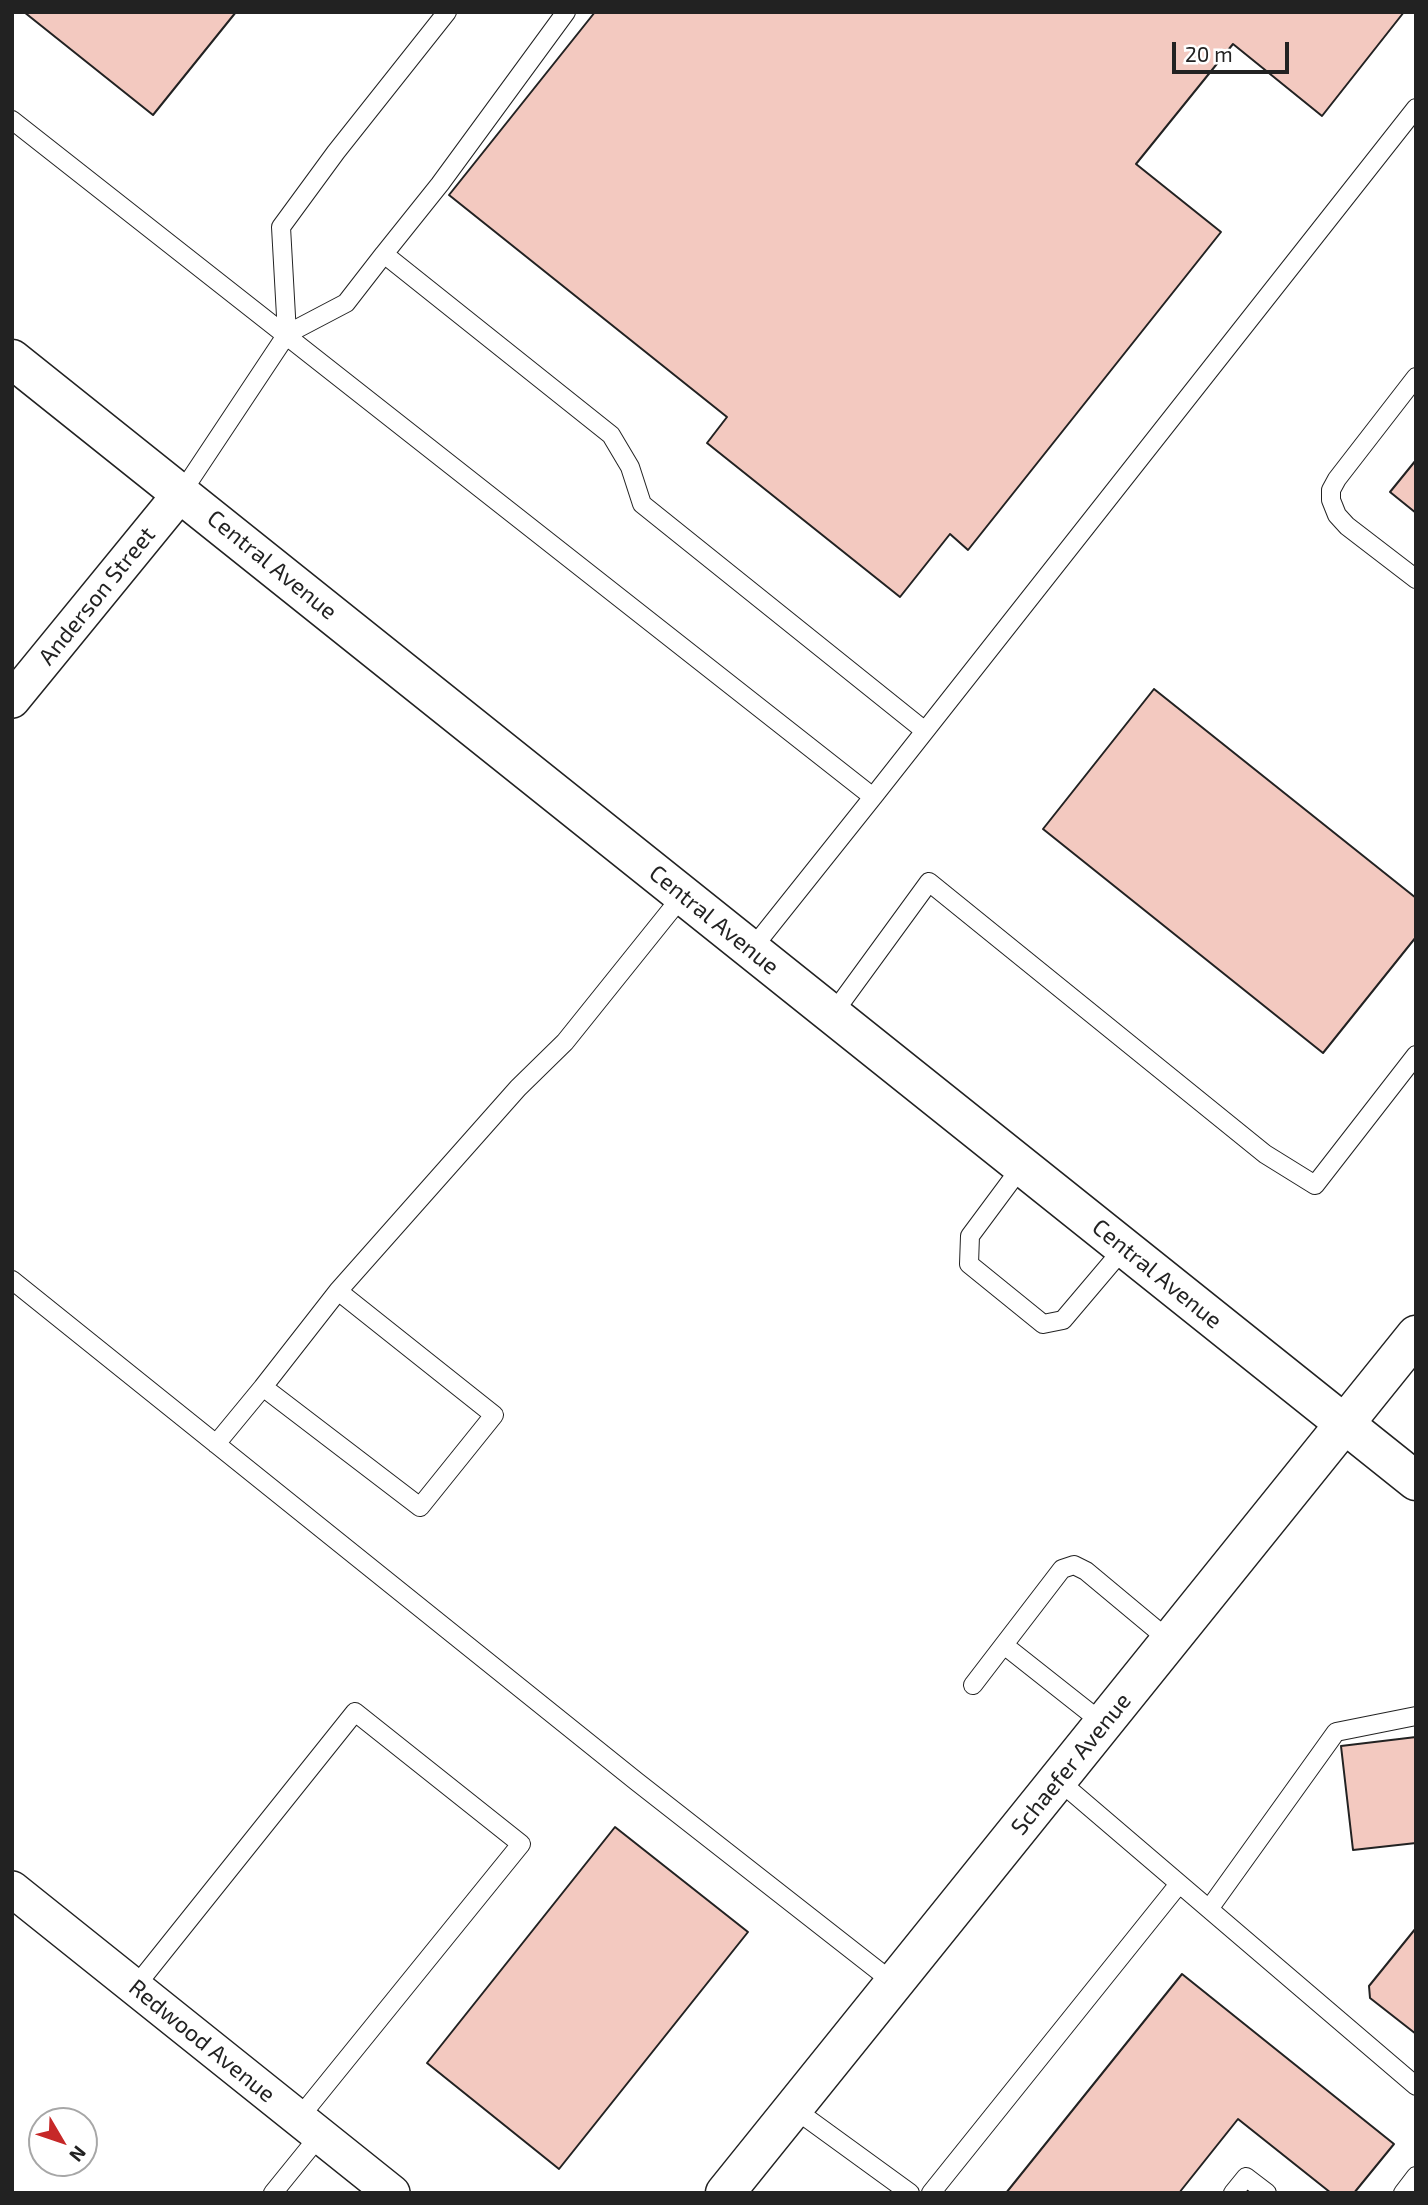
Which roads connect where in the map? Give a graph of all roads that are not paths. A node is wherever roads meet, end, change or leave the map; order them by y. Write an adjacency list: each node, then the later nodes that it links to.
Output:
1 (447, 12): 6 (lane)
2 (566, 12): 5 (lane)
3 (1416, 108): 12 (lane)
4 (12, 120): 6 (lane)
5 (384, 254): 6 (lane); 12 (lane)
6 (287, 334): 9 (lane); 13 (lane)
7 (12, 359): 9 (main road, Central Avenue)
8 (1416, 377): 10 (lane)
9 (182, 492): 11 (street, Anderson Street); 14 (main road, Central Avenue)
10 (1416, 579)
11 (12, 700)
12 (925, 731): 13 (lane)
13 (873, 797): 15 (lane)
14 (683, 895): 15 (main road, Central Avenue); 21 (lane)
15 (751, 950): 16 (main road, Central Avenue)
16 (832, 1015): 17 (lane); 18 (main road, Central Avenue)
17 (1416, 1055)
18 (1022, 1166): 19 (main road, Central Avenue); 19 (lane)
19 (1124, 1248): 24 (main road, Central Avenue)
20 (12, 1280): 25 (lane)
21 (338, 1291): 23 (lane); 23 (lane)
22 (1416, 1335): 24 (main road, Schaefer Avenue)
23 (263, 1387): 25 (lane)
24 (1345, 1425): 26 (main road, Central Avenue); 27 (main road, Schaefer Avenue)
25 (216, 1444): 36 (lane)
26 (1416, 1481)
27 (1170, 1642): 28 (lane); 31 (main road, Schaefer Avenue)
28 (1004, 1644): 29 (lane); 31 (lane)
29 (973, 1685)
30 (1416, 1716): 35 (lane)
31 (1104, 1724): 32 (main road, Schaefer Avenue)
32 (1058, 1780): 33 (lane); 36 (main road, Schaefer Avenue)
33 (1179, 1884): 35 (lane); 46 (lane)
34 (15, 1896): 37 (street, Redwood Avenue)
35 (1209, 1909): 38 (lane)
36 (894, 1983): 39 (main road, Schaefer Avenue)
37 (135, 1987): 40 (street, Redwood Avenue); 40 (lane)
38 (1416, 2086)
39 (793, 2108): 44 (main road, Schaefer Avenue); 45 (lane)
40 (309, 2126): 42 (lane); 43 (street, Redwood Avenue)
41 (1416, 2176): 49 (lane)
42 (273, 2193)
43 (392, 2193)
44 (724, 2193)
45 (910, 2193)
46 (931, 2193)
47 (1233, 2193): 48 (lane)
48 (1267, 2193)
49 (1403, 2193)

